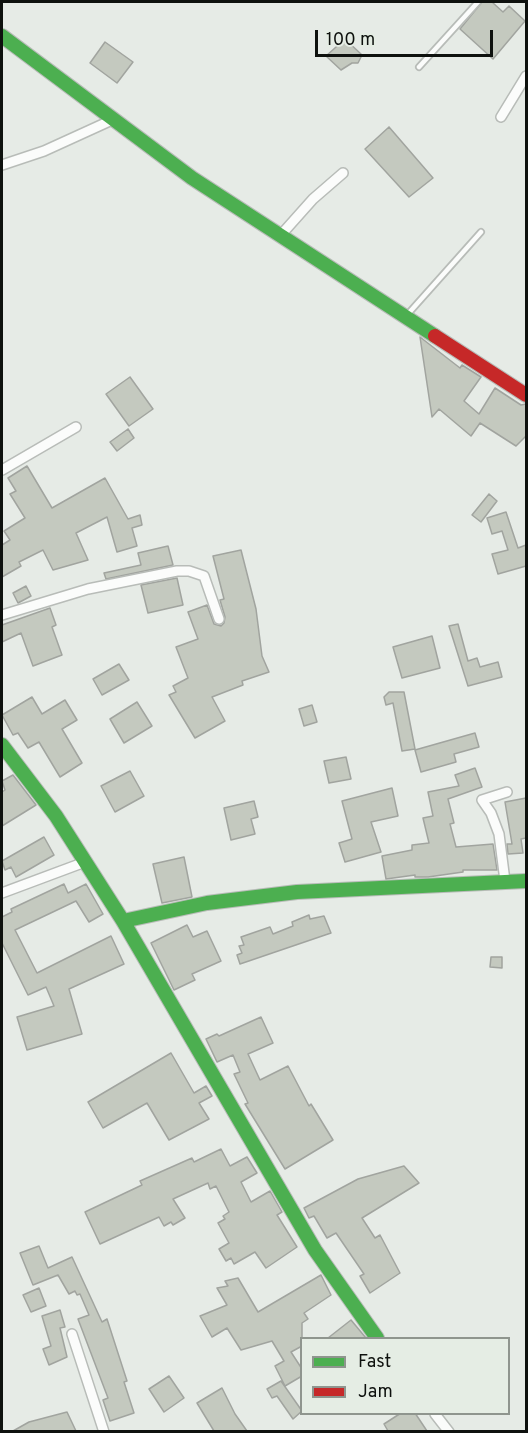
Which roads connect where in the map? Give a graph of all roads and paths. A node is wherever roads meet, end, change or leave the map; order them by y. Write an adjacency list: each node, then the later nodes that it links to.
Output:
1 (478, 2): 3 (lane)
2 (2, 36): 6 (street)
3 (418, 67)
4 (526, 76): 5 (street)
5 (501, 117)
6 (112, 120): 7 (street); 10 (street)
7 (2, 165)
8 (343, 173): 10 (street)
9 (481, 232): 11 (lane)
10 (280, 236): 11 (street)
11 (406, 316): 12 (street)
12 (526, 395)
13 (76, 427): 14 (street)
14 (2, 470)
15 (2, 615): 16 (street)
16 (219, 619)
17 (2, 745): 19 (street)
18 (507, 792): 21 (street)
19 (85, 862): 22 (street); 23 (street)
20 (526, 880): 21 (street)
21 (505, 881): 23 (street)
22 (2, 893)
23 (123, 921): 25 (street)
24 (72, 1334): 27 (street)
25 (376, 1337)
26 (437, 1415): 28 (street)
27 (105, 1431)
28 (449, 1431)

